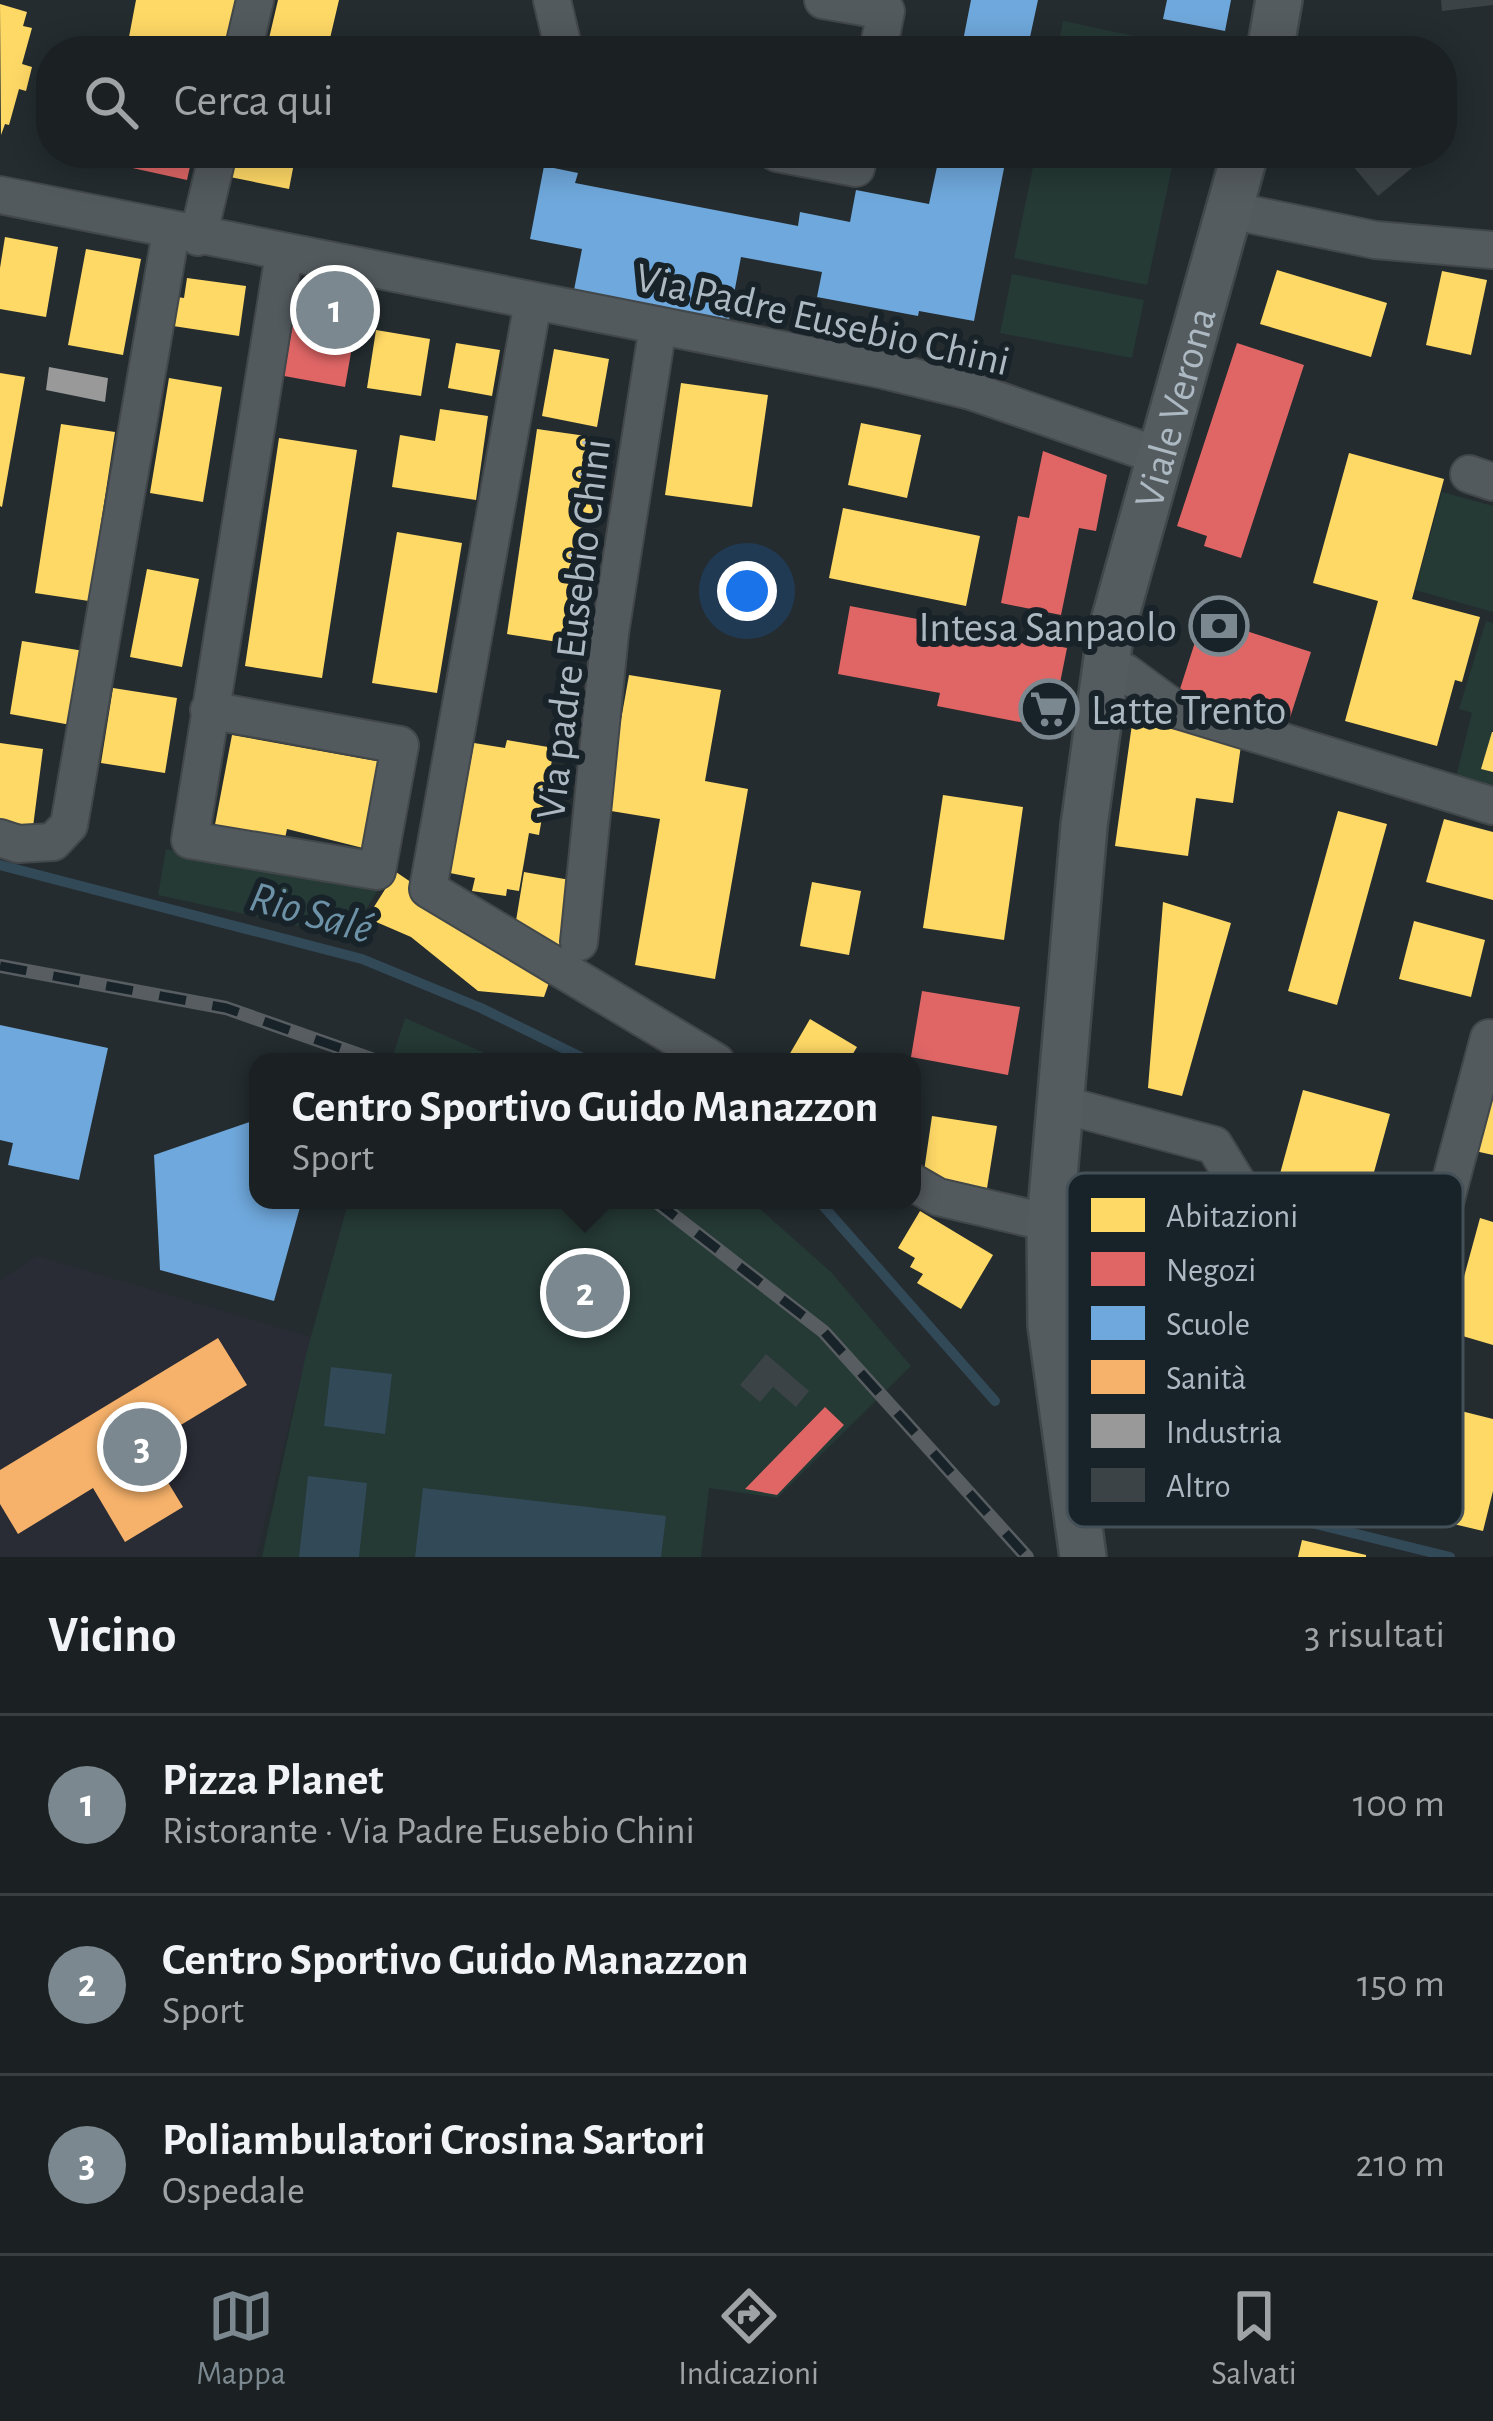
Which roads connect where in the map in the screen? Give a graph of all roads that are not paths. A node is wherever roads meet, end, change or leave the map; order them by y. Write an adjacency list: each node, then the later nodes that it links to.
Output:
1 (255, 0): 5 (street)
2 (552, 0): 6 (street)
3 (823, 0): 7 (street)
4 (1280, 0): 8 (main road)
5 (247, 36)
6 (560, 36)
7 (881, 36)
8 (1273, 36)
9 (212, 168): 13 (street)
10 (1241, 168): 12 (main road, Viale Verona)
11 (0, 195): 13 (street, Via Padre Eusebio Chini)
12 (1229, 210): 14 (street); 18 (main road, Viale Verona)
13 (184, 234): 15 (street, Via Padre Eusebio Chini); 22 (street)
14 (1493, 250)
15 (284, 254): 16 (street, Via Padre Eusebio Chini); 20 (street)
16 (533, 302): 17 (street, Via Padre Eusebio Chini); 25 (street, Via Padre Eusebio Chini)
17 (658, 326): 18 (street, Via Padre Eusebio Chini); 23 (street, Via padre Eusebio Chini)
18 (1159, 456): 19 (main road, Viale Verona)
19 (1105, 664): 21 (street); 26 (main road, Viale Verona)
20 (209, 710): 20 (street)
21 (1493, 806)
22 (0, 838)
23 (579, 942)
24 (1489, 1038): 28 (street)
25 (701, 1053)
26 (1060, 1104): 27 (street); 30 (main road, Viale Verona)
27 (1231, 1173)
28 (1453, 1173)
29 (921, 1187): 30 (street)
30 (1050, 1223): 31 (main road, Viale Verona)
31 (1067, 1441)
32 (1079, 1527): 33 (main road, Viale Verona)
33 (1083, 1557)

